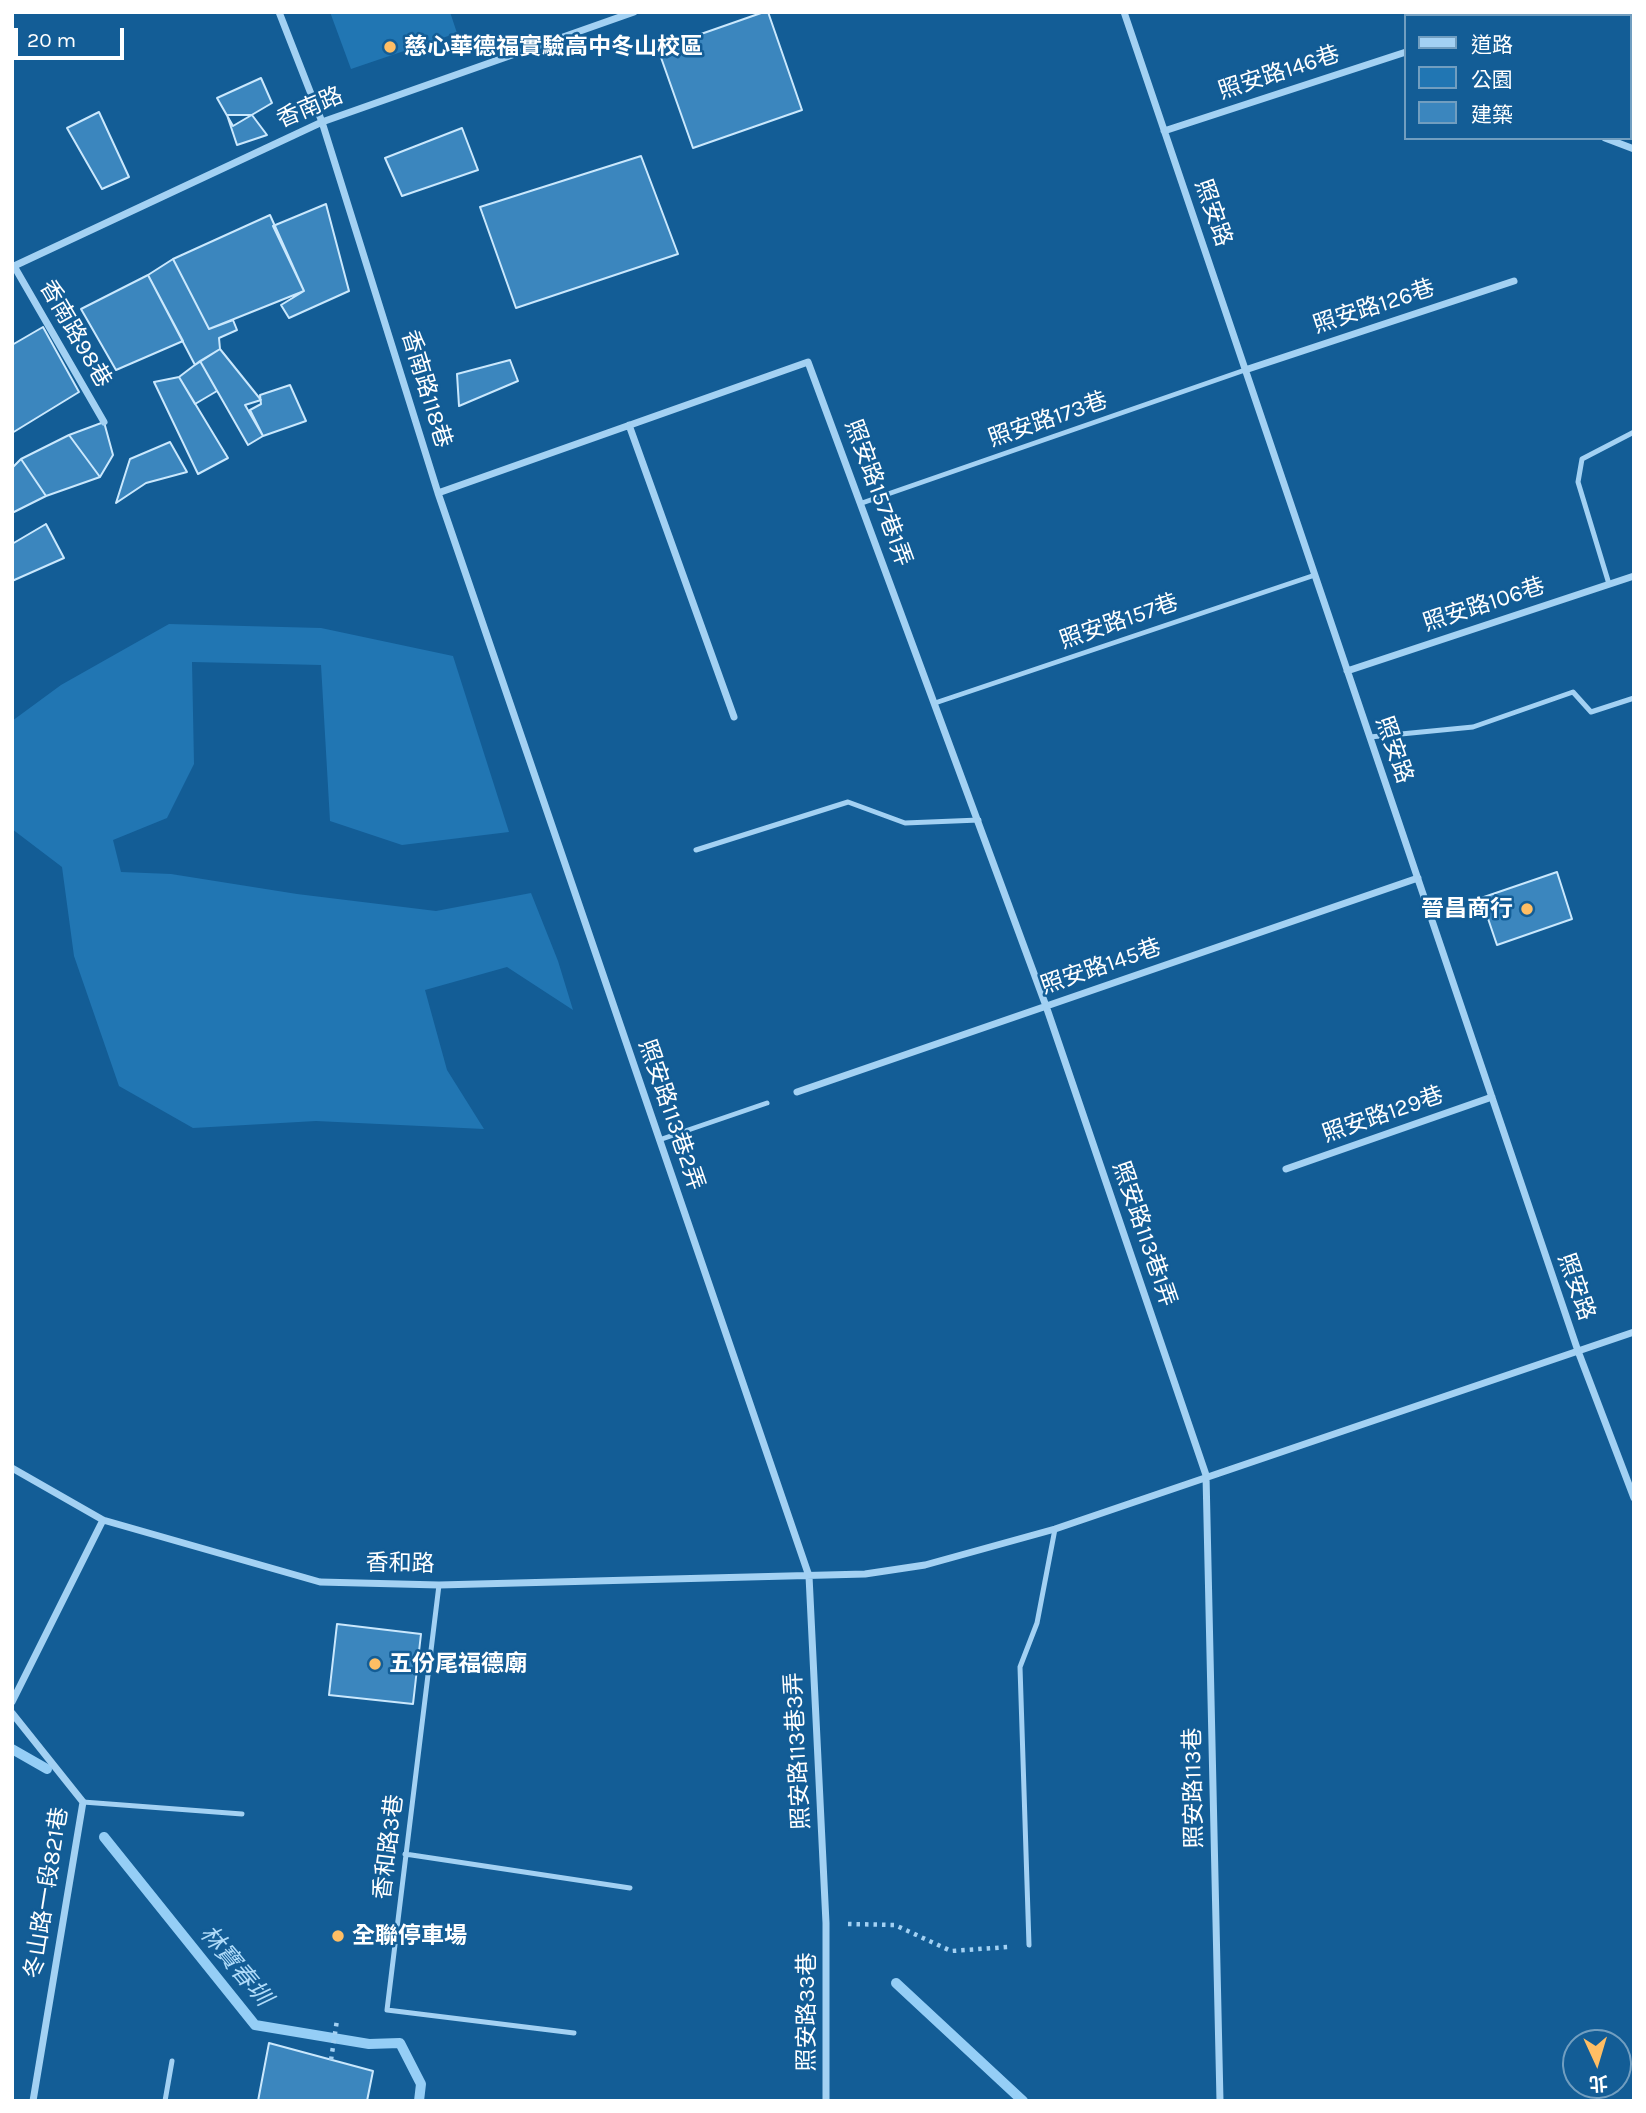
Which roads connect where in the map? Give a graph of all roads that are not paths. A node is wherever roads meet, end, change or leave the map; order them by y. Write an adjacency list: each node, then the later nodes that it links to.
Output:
1 (279, 12): 5 (street)
2 (635, 12): 5 (street, 香南路)
3 (1124, 12): 6 (street, 照安路)
4 (1404, 53): 6 (street, 照安路146巷)
5 (322, 122): 9 (street, 香南路); 15 (street, 香南路118巷)
6 (1164, 131): 11 (street, 照安路)
7 (1610, 140): 8 (street)
8 (1634, 149)
9 (13, 267): 12 (street, 香南路98巷)
10 (1514, 281): 11 (street, 照安路126巷)
11 (1245, 370): 16 (lane, 照安路173巷); 17 (street, 照安路)
12 (104, 422)
13 (629, 425): 15 (street, 照安路157巷1弄); 16 (street, 照安路157巷1弄); 24 (street)
14 (1634, 432): 19 (lane)
15 (438, 493): 20 (street, 香南路118巷)
16 (862, 503): 23 (street, 照安路157巷1弄)
17 (1315, 575): 21 (street, 照安路); 23 (lane, 照安路157巷)
18 (1634, 576): 19 (street, 照安路106巷)
19 (1609, 584): 21 (street, 照安路106巷)
20 (497, 666): 33 (street, 照安路113巷2弄)
21 (1347, 671): 25 (street, 照安路)
22 (1634, 698): 25 (lane)
23 (935, 703): 26 (street, 照安路157巷1弄)
24 (734, 717)
25 (1370, 737): 28 (street, 照安路)
26 (979, 820): 27 (lane); 29 (street, 照安路157巷1弄)
27 (696, 850)
28 (1418, 878): 29 (street, 照安路145巷); 31 (street, 照安路)
29 (1046, 1006): 30 (street, 照安路145巷); 38 (street, 照安路113巷1弄)
30 (797, 1091)
31 (1492, 1097): 34 (street, 照安路129巷); 36 (street, 照安路)
32 (767, 1103): 33 (lane)
33 (659, 1140): 42 (street, 照安路113巷2弄)
34 (1286, 1169)
35 (1634, 1332): 36 (street)
36 (1578, 1351): 38 (street); 39 (street, 照安路)
37 (12, 1468): 40 (street, 香和路)
38 (1206, 1475): 41 (street); 57 (street, 照安路113巷)
39 (1634, 1498)
40 (103, 1520): 43 (street, 香和路); 44 (street)
41 (1055, 1529): 42 (street); 51 (lane)
42 (809, 1576): 43 (street, 香和路); 50 (street, 照安路113巷3弄)
43 (439, 1585): 48 (lane, 香和路3巷)
44 (12, 1702)
45 (12, 1713): 46 (street, 冬山路一段821巷)
46 (83, 1802): 47 (lane); 54 (street, 冬山路一段821巷)
47 (242, 1814)
48 (405, 1854): 49 (lane); 52 (lane, 香和路3巷)
49 (630, 1888)
50 (826, 1923): 56 (street, 照安路33巷)
51 (1028, 1945)
52 (574, 2033)
53 (172, 2061): 55 (lane)
54 (33, 2101)
55 (166, 2101)
56 (826, 2101)
57 (1220, 2101)

